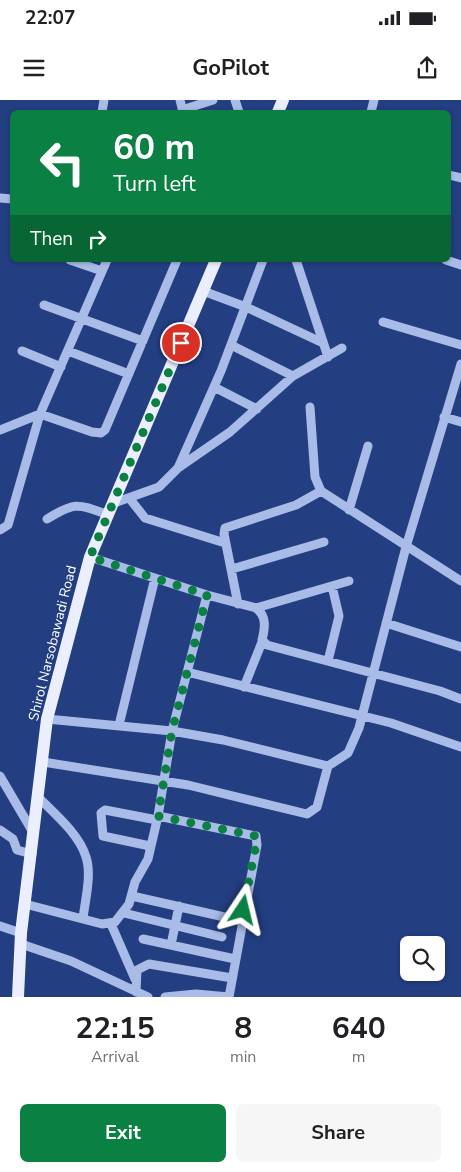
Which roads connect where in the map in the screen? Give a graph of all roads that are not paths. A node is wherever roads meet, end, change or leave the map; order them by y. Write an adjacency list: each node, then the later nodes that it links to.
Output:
1 (213, 100): 2 (street)
2 (186, 110)
3 (76, 262): 9 (street)
4 (106, 262): 9 (street)
5 (176, 262): 15 (street)
6 (215, 262): 10 (main road, Shirol Narsobawadi Road)
7 (262, 262): 12 (street)
8 (297, 262): 16 (street)
9 (102, 271): 13 (street)
10 (202, 291): 12 (street); 38 (main road, Shirol Narsobawadi Road)
11 (44, 304): 13 (street)
12 (246, 307): 16 (street); 17 (street)
13 (82, 318): 15 (street); 21 (street)
14 (384, 322): 18 (street)
15 (143, 341): 25 (street)
16 (323, 343): 22 (street)
17 (231, 344): 26 (street); 27 (street)
18 (461, 345)
19 (342, 348): 22 (street)
20 (22, 350): 24 (street)
21 (68, 351): 24 (street); 25 (street)
22 (328, 357): 26 (street)
23 (461, 364): 31 (street)
24 (61, 367): 30 (street)
25 (128, 374): 30 (street)
26 (293, 376): 29 (street)
27 (214, 387): 29 (street); 35 (street)
28 (310, 407): 36 (street)
29 (258, 409): 35 (street)
30 (40, 414): 33 (street); 41 (street)
31 (444, 417): 32 (street); 44 (street)
32 (461, 422)
33 (0, 430)
34 (368, 446): 39 (street)
35 (178, 468): 37 (street)
36 (321, 491): 39 (street); 43 (street)
37 (130, 499): 38 (street); 43 (street)
38 (112, 509): 40 (street); 45 (main road, Shirol Narsobawadi Road)
39 (349, 510): 44 (street)
40 (47, 519)
41 (0, 530)
42 (324, 542): 46 (street)
43 (225, 543): 46 (street)
44 (406, 547): 49 (street); 54 (street)
45 (90, 557): 47 (street); 63 (main road, Shirol Narsobawadi Road)
46 (232, 569): 52 (street)
47 (155, 578): 51 (street); 64 (street)
48 (349, 581): 50 (street)
49 (461, 581)
50 (332, 586): 53 (street); 57 (street)
51 (207, 595): 52 (street); 58 (street)
52 (238, 604): 53 (street)
53 (256, 608): 55 (street)
54 (386, 623): 56 (street); 59 (street)
55 (262, 642): 57 (street); 60 (street)
56 (461, 647)
57 (328, 661): 59 (street)
58 (187, 672): 60 (street); 65 (street)
59 (374, 673): 61 (street); 62 (street)
60 (244, 687): 62 (street)
61 (461, 699)
62 (362, 717): 66 (street); 68 (street)
63 (47, 719): 64 (street); 67 (main road, Shirol Narsobawadi Road)
64 (119, 725): 65 (street)
65 (172, 731): 68 (street); 70 (street)
66 (461, 747)
67 (43, 762): 70 (street); 72 (main road, Shirol Narsobawadi Road)
68 (328, 766): 70 (street)
69 (0, 776): 71 (street)
70 (164, 782): 73 (street)
71 (2, 786): 75 (street)
72 (38, 798): 75 (main road, Shirol Narsobawadi Road); 82 (street)
73 (158, 818): 76 (street); 76 (street); 83 (street)
74 (0, 830): 77 (street)
75 (34, 834): 77 (main road, Shirol Narsobawadi Road)
76 (150, 846): 78 (street)
77 (32, 854): 79 (main road, Shirol Narsobawadi Road)
78 (132, 896): 80 (street); 81 (street)
79 (25, 904): 82 (street); 88 (main road, Shirol Narsobawadi Road)
80 (179, 906): 83 (street); 86 (street)
81 (124, 913): 84 (street); 86 (street)
82 (83, 919): 84 (street)
83 (242, 921): 91 (street)
84 (111, 924): 93 (street)
85 (0, 926): 88 (street)
86 (175, 926): 87 (street); 90 (street)
87 (222, 937)
88 (21, 939): 94 (street); 95 (main road, Shirol Narsobawadi Road)
89 (144, 940): 90 (street)
90 (171, 945): 91 (street)
91 (235, 959): 92 (street)
92 (232, 978): 93 (street); 98 (street)
93 (136, 979): 94 (street)
94 (136, 992): 96 (street)
95 (18, 997)
96 (148, 997)
97 (165, 997): 98 (street)
98 (229, 997)

